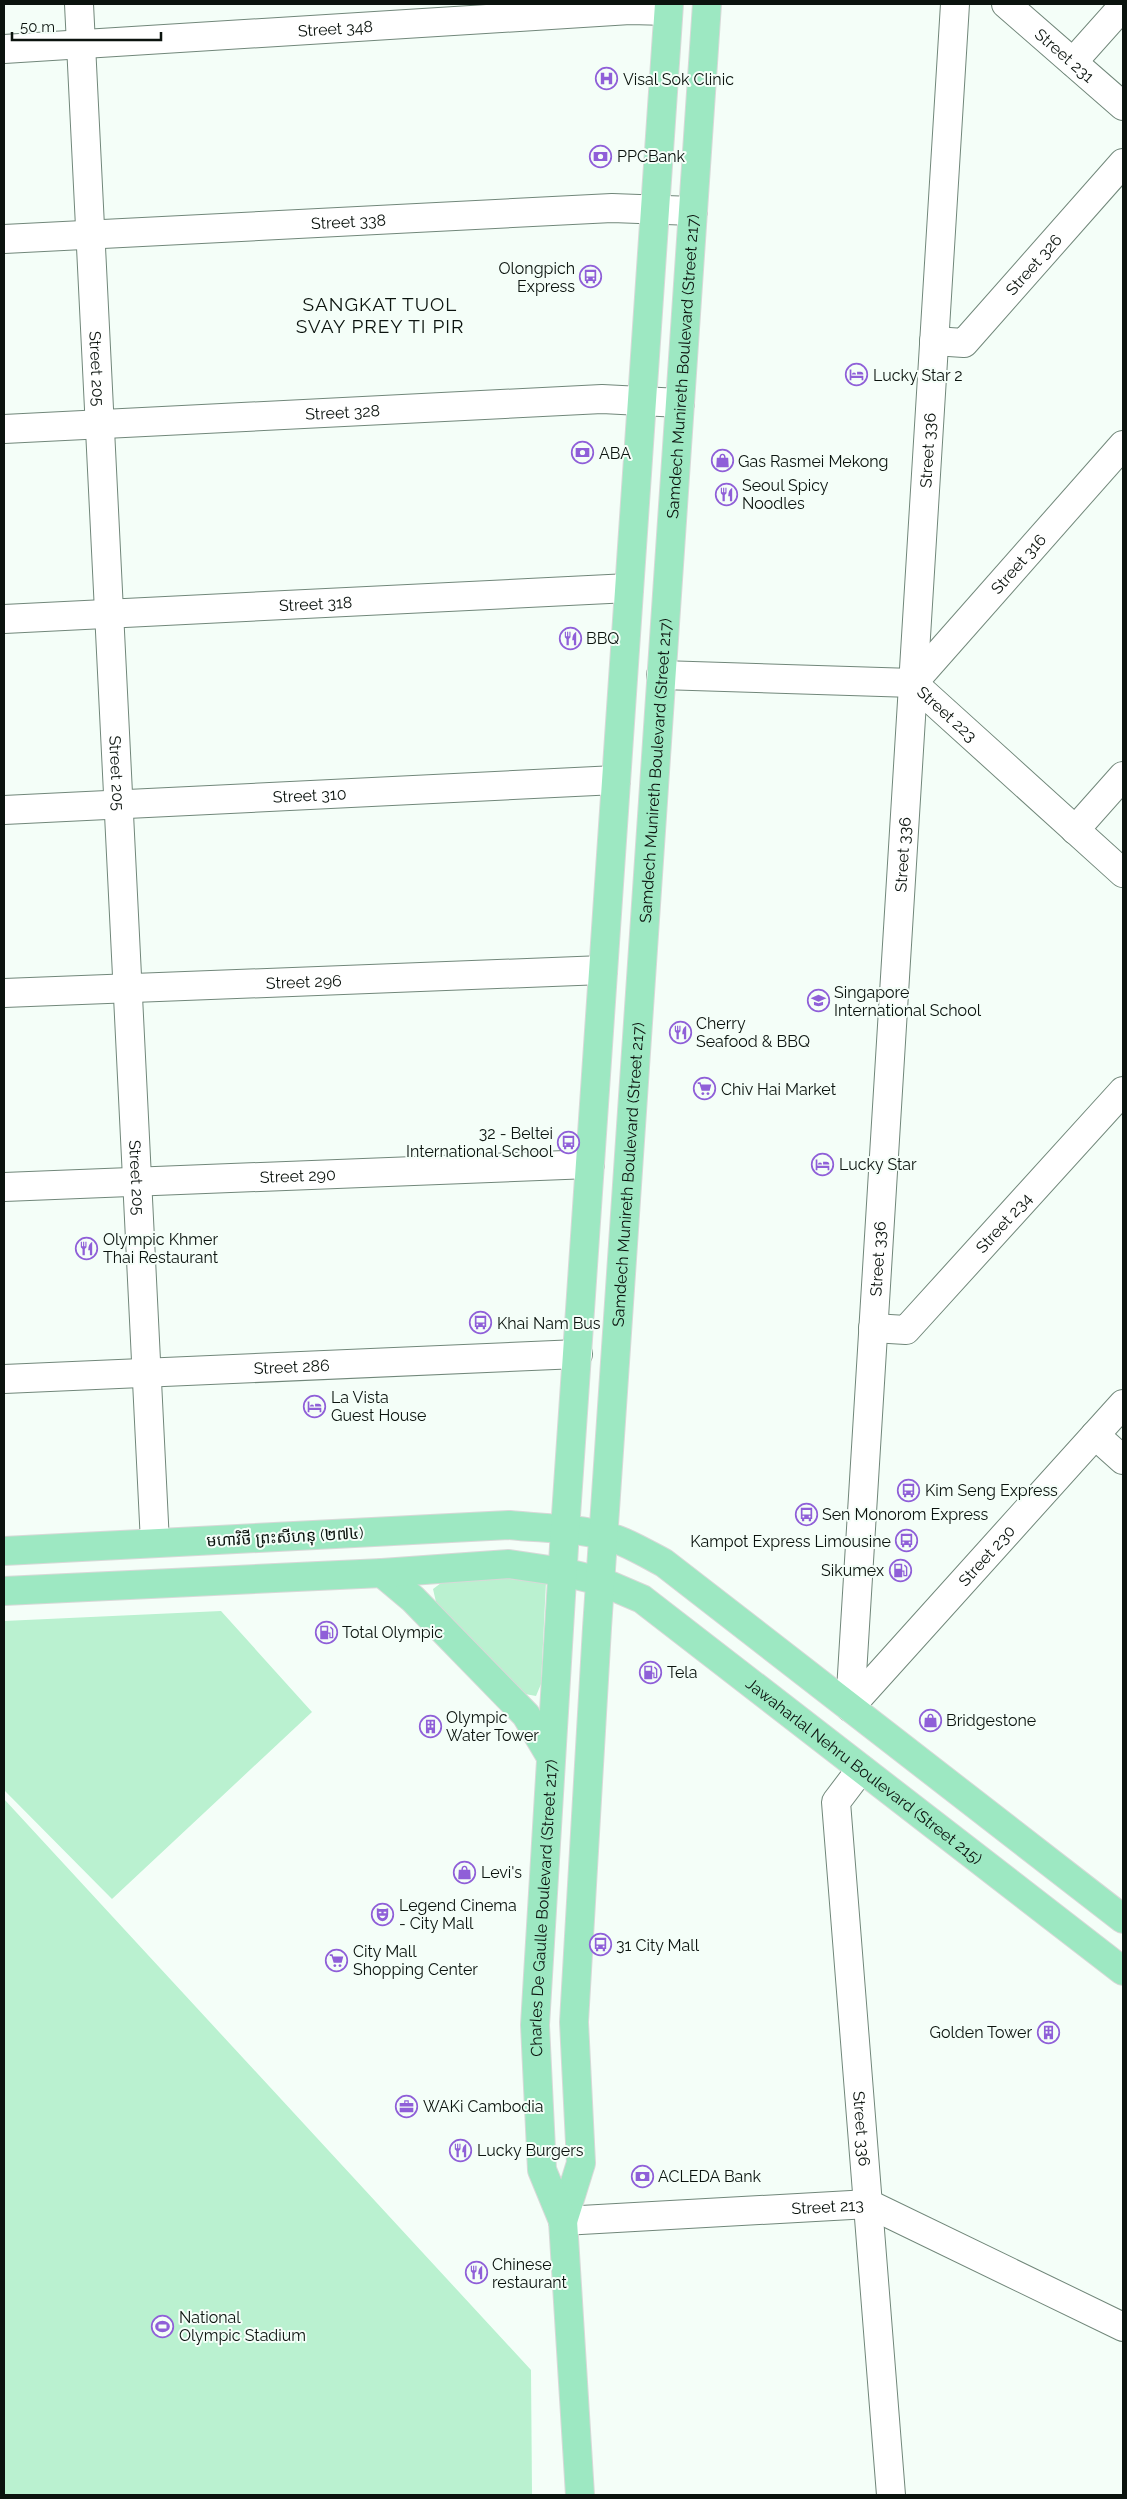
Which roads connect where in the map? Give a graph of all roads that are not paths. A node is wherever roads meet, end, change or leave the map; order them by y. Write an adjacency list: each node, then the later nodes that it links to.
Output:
1 (79, 4): 7 (street, Street 205)
2 (707, 4): 13 (main road, Samdech Munireth Boulevard (Street 217))
3 (955, 4): 16 (street, Street 336)
4 (1006, 4): 9 (street, Street 231)
5 (1123, 6): 9 (street)
6 (669, 7): 7 (street, Street 348); 12 (main road)
7 (81, 45): 8 (street, Street 348); 14 (street, Street 205)
8 (4, 50)
9 (1073, 62): 10 (street, Street 231)
10 (1123, 106)
11 (1123, 163): 16 (street, Street 326)
12 (655, 210): 13 (street, Street 338); 14 (street, Street 338); 17 (main road)
13 (693, 211): 18 (main road, Samdech Munireth Boulevard (Street 217))
14 (90, 234): 15 (street, Street 338); 19 (street, Street 205)
15 (4, 239)
16 (934, 341): 26 (street, Street 336)
17 (642, 401): 18 (street, Street 328); 19 (street, Street 328); 22 (main road)
18 (680, 403): 25 (main road, Samdech Munireth Boulevard (Street 217))
19 (100, 424): 20 (street, Street 328); 23 (street, Street 205)
20 (4, 429)
21 (1123, 445): 26 (street, Street 316)
22 (629, 588): 23 (street, Street 318); 28 (main road)
23 (109, 613): 24 (street, Street 318); 29 (street, Street 205)
24 (4, 618)
25 (661, 675): 26 (street, Street 223); 48 (main road, Samdech Munireth Boulevard (Street 217))
26 (913, 683): 31 (street, Street 223); 40 (street, Street 336)
27 (1123, 776): 31 (street)
28 (616, 780): 29 (street, Street 310); 33 (main road)
29 (118, 804): 30 (street, Street 310); 34 (street, Street 205)
30 (4, 810)
31 (1075, 830): 32 (street, Street 223)
32 (1123, 873)
33 (604, 970): 34 (street, Street 296); 37 (main road)
34 (127, 988): 35 (street, Street 296); 38 (street, Street 205)
35 (4, 993)
36 (1123, 1091): 40 (street, Street 234)
37 (590, 1164): 38 (street, Street 290); 41 (main road)
38 (137, 1182): 39 (street, Street 290); 42 (street, Street 205)
39 (4, 1187)
40 (873, 1328): 55 (street, Street 336)
41 (578, 1354): 42 (street, Street 286); 47 (main road)
42 (146, 1373): 43 (street, Street 286); 49 (street, Street 205)
43 (4, 1379)
44 (1123, 1404): 45 (street, Street 230)
45 (1095, 1435): 46 (street); 55 (street, Street 230)
46 (1123, 1460)
47 (565, 1530): 48 (main road, មហាវិថី ព្រះសីហនុ (២៧៤)); 49 (main road, មហាវិថី ព្រះសីហនុ (២៧៤)); 51 (main road, Charles De Gaulle Boulevard (Street 217))
48 (603, 1536): 53 (main road, Charles De Gaulle Boulevard (Street 217)); 55 (main road)
49 (154, 1543): 50 (main road, មហាវិថី ព្រះសីហនុ (២៧៤))
50 (4, 1551)
51 (563, 1572): 52 (main road); 53 (main road, Jawaharlal Nehru Boulevard (Street 215)); 56 (main road, Charles De Gaulle Boulevard (Street 217))
52 (382, 1573): 54 (main road); 56 (main road)
53 (600, 1580): 57 (main road, Jawaharlal Nehru Boulevard (Street 215)); 61 (main road, Charles De Gaulle Boulevard (Street 217))
54 (4, 1591)
55 (850, 1707): 58 (main road)
56 (551, 1757): 61 (main road, Charles De Gaulle Boulevard (Street 217))
57 (860, 1769): 59 (main road, Jawaharlal Nehru Boulevard (Street 215)); 60 (street, Street 336)
58 (1123, 1919)
59 (1123, 1971)
60 (869, 2204): 61 (street, Street 213); 62 (street, Street 213); 64 (street, Street 336)
61 (563, 2221): 63 (main road, Charles De Gaulle Boulevard (Street 217))
62 (1123, 2327)
63 (580, 2495)
64 (891, 2495)

